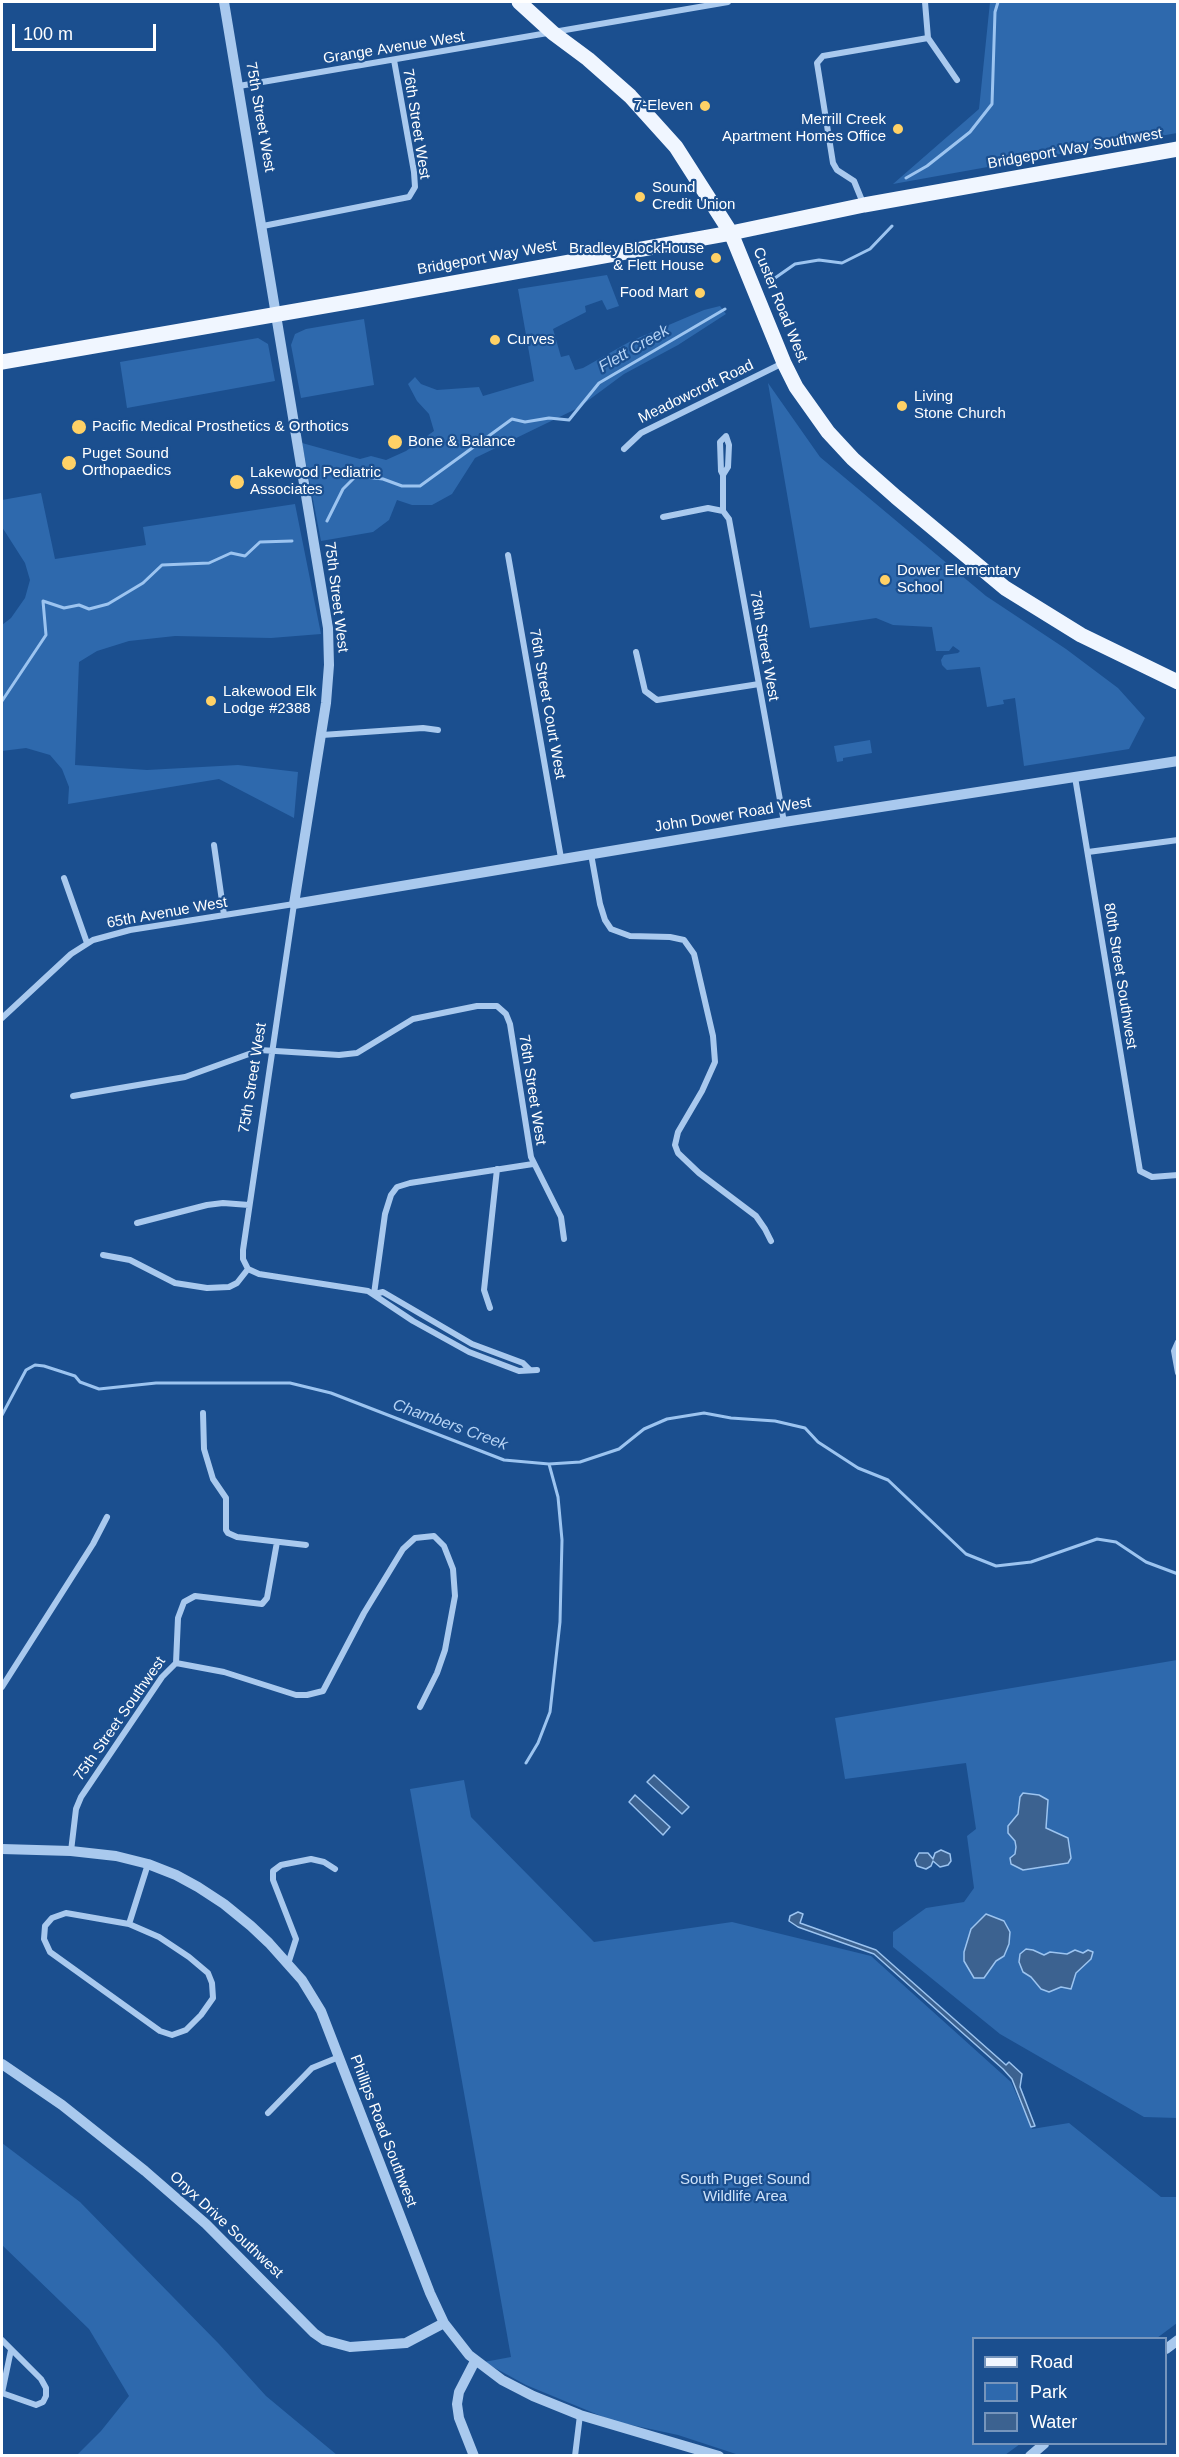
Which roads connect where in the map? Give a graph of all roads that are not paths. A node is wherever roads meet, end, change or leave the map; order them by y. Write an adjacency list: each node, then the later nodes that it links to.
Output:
1 (224, 2): 10 (street, 75th Street West)
2 (519, 2): 6 (main road, Custer Road West)
3 (728, 2): 5 (street, Grange Avenue West)
4 (925, 2): 7 (street)
5 (706, 3): 6 (street, Grange Avenue West)
6 (553, 33): 8 (street, Grange Avenue West); 15 (main road, Custer Road West)
7 (928, 38): 9 (street); 13 (street)
8 (394, 60): 10 (street, Grange Avenue West); 14 (street, 76th Street West)
9 (957, 80)
10 (239, 86): 14 (street, 75th Street West)
11 (1178, 149): 12 (main road, Bridgeport Way Southwest)
12 (979, 184): 13 (main road, Bridgeport Way West)
13 (864, 205): 15 (main road, Bridgeport Way West)
14 (263, 226): 16 (street, 75th Street West)
15 (730, 232): 16 (main road, Bridgeport Way West); 18 (main road, Custer Road West)
16 (276, 315): 17 (main road, Bridgeport Way West); 28 (street, 75th Street West)
17 (2, 362)
18 (784, 363): 19 (street, Meadowcroft Road); 25 (main road, Custer Road West)
19 (624, 449)
20 (723, 475): 20 (street, 78th Street West); 21 (street, 78th Street West)
21 (723, 511): 22 (street); 26 (street, 78th Street West)
22 (663, 518)
23 (508, 555): 36 (street, 76th Street Court West)
24 (636, 652): 26 (street)
25 (1178, 682)
26 (759, 684): 31 (street, 78th Street West)
27 (438, 730): 28 (street)
28 (322, 735): 38 (street, 75th Street West)
29 (1178, 761): 30 (street, John Dower Road West)
30 (1075, 777): 31 (street, John Dower Road West); 34 (street, 80th Street Southwest)
31 (784, 822): 35 (street, John Dower Road West)
32 (1178, 840): 34 (street)
33 (214, 845): 39 (street)
34 (1088, 852): 46 (street, 80th Street Southwest)
35 (591, 854): 36 (street, John Dower Road West); 50 (street)
36 (561, 858): 38 (street, John Dower Road West)
37 (64, 878): 40 (street)
38 (294, 904): 39 (street, 65th Avenue West); 42 (street, 75th Street West)
39 (224, 915): 40 (street, 65th Avenue West)
40 (87, 943): 41 (street, 65th Avenue West)
41 (2, 1018)
42 (272, 1049): 43 (street); 44 (street, 76th Street West); 47 (street, 75th Street West)
43 (73, 1096)
44 (533, 1164): 45 (street); 49 (street, 76th Street West)
45 (497, 1169): 53 (street); 54 (street)
46 (1178, 1175)
47 (249, 1204): 48 (street); 52 (street, 75th Street West)
48 (137, 1223)
49 (564, 1239)
50 (771, 1241)
51 (103, 1255): 52 (street)
52 (248, 1269): 53 (street)
53 (374, 1294): 56 (street)
54 (490, 1308)
55 (1178, 1342): 57 (street)
56 (537, 1370)
57 (1178, 1373)
58 (203, 1413): 60 (street)
59 (107, 1517): 63 (street)
60 (276, 1542): 61 (street); 62 (street, 75th Street Southwest)
61 (306, 1545)
62 (176, 1663): 64 (street); 66 (street, 75th Street Southwest)
63 (2, 1687)
64 (420, 1707)
65 (2, 1849): 66 (street, Phillips Road Southwest)
66 (71, 1851): 67 (street, Phillips Road Southwest)
67 (148, 1864): 69 (street); 70 (street, Phillips Road Southwest)
68 (335, 1869): 70 (street)
69 (129, 1924): 69 (street)
70 (288, 1964): 71 (street, Phillips Road Southwest)
71 (339, 2057): 73 (street); 74 (street, Phillips Road Southwest)
72 (2, 2064): 74 (street, Onyx Drive Southwest)
73 (268, 2113)
74 (444, 2323): 77 (street, Phillips Road Southwest)
75 (2, 2340): 76 (street)
76 (11, 2350): 78 (street); 78 (street)
77 (475, 2361): 79 (street, Phillips Road Southwest); 81 (street)
78 (2, 2393)
79 (580, 2415): 82 (street); 83 (street, Phillips Road Southwest)
80 (1043, 2445): 84 (street)
81 (474, 2456)
82 (575, 2456)
83 (719, 2456)
84 (1030, 2456)

